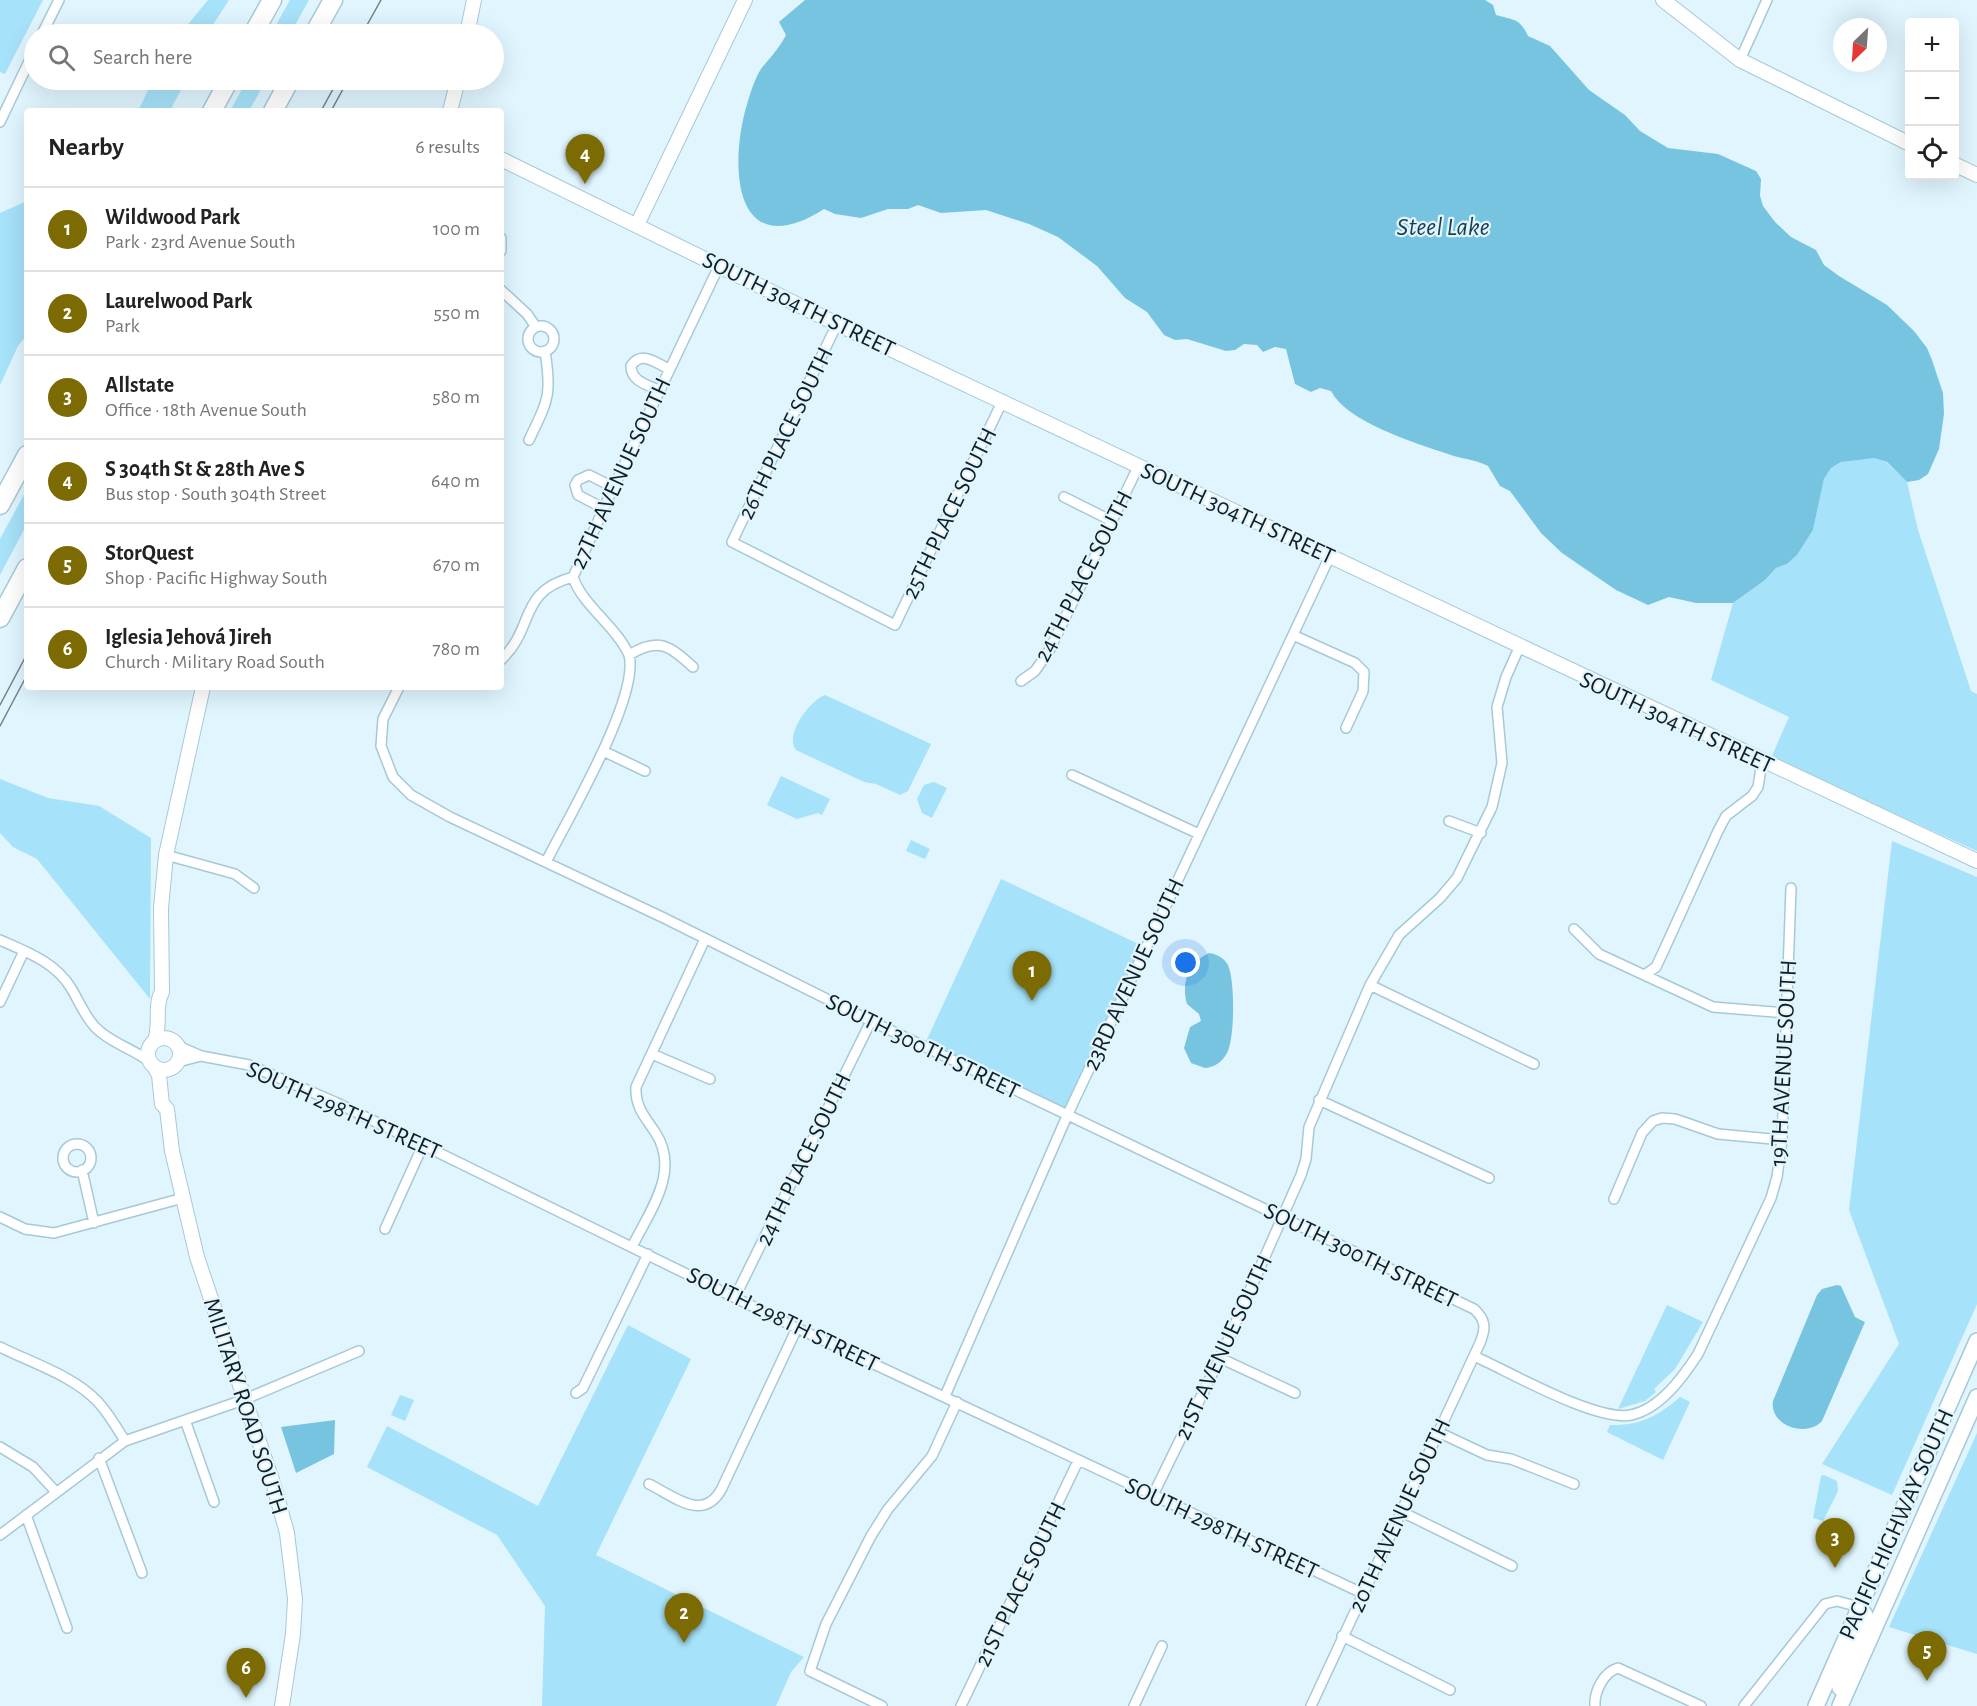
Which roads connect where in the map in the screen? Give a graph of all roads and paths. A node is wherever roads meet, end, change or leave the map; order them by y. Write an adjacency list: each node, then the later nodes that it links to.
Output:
1 (59, 0): 8 (street)
2 (272, 0): 9 (highway)
3 (333, 0): 10 (highway)
4 (474, 0): 11 (street)
5 (745, 0): 25 (street)
6 (1663, 0): 12 (street)
7 (1767, 0): 12 (street)
8 (47, 24)
9 (259, 24)
10 (320, 24)
11 (469, 24)
12 (1740, 60): 21 (street)
13 (24, 72): 20 (street)
14 (224, 90): 17 (highway)
15 (285, 90): 18 (highway)
16 (455, 90): 19 (street)
17 (214, 108)
18 (275, 108)
19 (451, 108)
20 (0, 122)
21 (1905, 142)
22 (504, 160): 25 (street, SOUTH 304TH STREET)
23 (1959, 167): 24 (street)
24 (1977, 175)
25 (637, 225): 26 (street, SOUTH 304TH STREET)
26 (719, 266): 28 (street, SOUTH 304TH STREET); 31 (street, 27TH AVENUE SOUTH)
27 (504, 293): 29 (street)
28 (837, 324): 33 (street, SOUTH 304TH STREET); 46 (street, 26TH PLACE SOUTH)
29 (536, 327): 30 (street); 30 (street)
30 (545, 351): 34 (street)
31 (669, 369): 32 (street, 27TH AVENUE SOUTH); 32 (street)
32 (659, 390): 37 (street, 27TH AVENUE SOUTH)
33 (1004, 400): 36 (street, SOUTH 304TH STREET); 46 (street, 25TH PLACE SOUTH)
34 (529, 440)
35 (24, 460): 39 (highway)
36 (1138, 467): 41 (street, 24TH PLACE SOUTH); 42 (street, SOUTH 304TH STREET)
37 (613, 487): 40 (street, 27TH AVENUE SOUTH); 40 (street)
38 (1064, 497): 41 (street)
39 (0, 505)
40 (603, 508): 44 (street, 27TH AVENUE SOUTH)
41 (1112, 521): 52 (street, 24TH PLACE SOUTH)
42 (1330, 556): 47 (street, 23RD AVENUE SOUTH); 48 (street, SOUTH 304TH STREET)
43 (24, 574): 45 (highway)
44 (573, 577): 49 (street); 50 (street, 27TH AVENUE SOUTH)
45 (0, 618)
46 (895, 625)
47 (1293, 635): 55 (street); 62 (street, 23RD AVENUE SOUTH)
48 (1519, 648): 57 (street, SOUTH 304TH STREET); 61 (street, 21ST AVENUE SOUTH)
49 (628, 655): 51 (street); 56 (street)
50 (504, 657)
51 (693, 667)
52 (1021, 681)
53 (202, 690): 63 (street)
54 (398, 690): 65 (street, SOUTH 300TH STREET)
55 (1346, 728)
56 (603, 751): 58 (street); 65 (street)
57 (1762, 762): 64 (street, SOUTH 304TH STREET); 72 (street)
58 (645, 771)
59 (1072, 775): 62 (street)
60 (1449, 821): 61 (street)
61 (1481, 833): 73 (street, 21ST AVENUE SOUTH)
62 (1199, 834): 89 (street, 23RD AVENUE SOUTH)
63 (166, 855): 66 (street); 74 (street)
64 (1977, 861)
65 (546, 862): 69 (street, SOUTH 300TH STREET)
66 (254, 888)
67 (1791, 888): 76 (street, 19TH AVENUE SOUTH)
68 (1574, 929): 72 (street)
69 (705, 939): 77 (street, SOUTH 300TH STREET); 81 (street)
70 (0, 940): 71 (street)
71 (24, 951): 75 (street); 80 (street)
72 (1646, 974): 76 (street)
73 (1370, 985): 85 (street); 87 (street, 21ST AVENUE SOUTH)
74 (162, 992): 78 (street); 79 (street)
75 (0, 1002)
76 (1787, 1012): 90 (street, 19TH AVENUE SOUTH)
77 (870, 1021): 89 (street, SOUTH 300TH STREET); 102 (street, 24TH PLACE SOUTH)
78 (153, 1042): 79 (street); 80 (street); 83 (street)
79 (176, 1044): 82 (street, SOUTH 298TH STREET); 84 (street)
80 (130, 1050): 83 (street)
81 (652, 1054): 86 (street); 100 (street)
82 (201, 1056): 84 (street, SOUTH 298TH STREET); 91 (street, SOUTH 298TH STREET)
83 (152, 1064): 84 (street); 88 (street, MILITARY ROAD SOUTH)
84 (176, 1064): 88 (street, MILITARY ROAD SOUTH)
85 (1534, 1064)
86 (710, 1079)
87 (1319, 1100): 93 (street); 96 (street, 21ST AVENUE SOUTH)
88 (167, 1109): 94 (street, MILITARY ROAD SOUTH)
89 (1067, 1116): 96 (street, SOUTH 300TH STREET); 112 (street, 23RD AVENUE SOUTH)
90 (1782, 1140): 95 (street); 108 (street, 19TH AVENUE SOUTH)
91 (423, 1144): 99 (street); 100 (street, SOUTH 298TH STREET)
92 (82, 1170): 98 (street)
93 (1489, 1178)
94 (183, 1198): 98 (street); 114 (street, MILITARY ROAD SOUTH)
95 (1614, 1199)
96 (1283, 1216): 103 (street, SOUTH 300TH STREET); 109 (street, 21ST AVENUE SOUTH)
97 (0, 1218): 98 (street)
98 (94, 1223)
99 (385, 1229)
100 (632, 1247): 101 (street, SOUTH 298TH STREET)
101 (648, 1254): 102 (street, SOUTH 298TH STREET); 110 (street)
102 (735, 1297): 104 (street, SOUTH 298TH STREET)
103 (1484, 1323): 108 (street, 20TH AVENUE SOUTH)
104 (797, 1328): 112 (street, SOUTH 298TH STREET); 122 (street)
105 (1977, 1341): 133 (main road, PACIFIC HIGHWAY SOUTH)
106 (0, 1347): 118 (street)
107 (359, 1351): 114 (street)
108 (1474, 1356): 117 (street, 20TH AVENUE SOUTH)
109 (1220, 1358): 111 (street); 125 (street, 21ST AVENUE SOUTH)
110 (576, 1393)
111 (1295, 1393)
112 (945, 1396): 115 (street, SOUTH 298TH STREET)
113 (1977, 1397): 139 (main road, PACIFIC HIGHWAY SOUTH)
114 (243, 1400): 116 (street); 140 (street, MILITARY ROAD SOUTH)
115 (957, 1402): 121 (street, SOUTH 298TH STREET); 138 (street)
116 (185, 1420): 118 (street); 126 (street)
117 (1438, 1432): 123 (street); 127 (street, 20TH AVENUE SOUTH)
118 (125, 1441): 120 (street)
119 (0, 1447): 124 (street)
120 (99, 1458): 124 (street); 131 (street)
121 (1078, 1461): 125 (street, SOUTH 298TH STREET); 143 (street, 21ST PLACE SOUTH)
122 (649, 1484)
123 (1574, 1484)
124 (56, 1492): 128 (street)
125 (1153, 1495): 132 (street, SOUTH 298TH STREET)
126 (214, 1502)
127 (1400, 1510): 130 (street); 132 (street, 20TH AVENUE SOUTH)
128 (26, 1515): 129 (street); 134 (street)
129 (0, 1535)
130 (1512, 1566)
131 (142, 1573)
132 (1362, 1593): 135 (street, 20TH AVENUE SOUTH)
133 (1859, 1608): 139 (main road); 148 (street); 149 (main road, PACIFIC HIGHWAY SOUTH)
134 (67, 1628)
135 (1342, 1636): 137 (street); 145 (street, 20TH AVENUE SOUTH)
136 (1162, 1646): 144 (street)
137 (1450, 1690)
138 (855, 1694): 141 (street); 142 (street)
139 (1841, 1703)
140 (282, 1706)
141 (859, 1706)
142 (882, 1706)
143 (961, 1706)
144 (1134, 1706)
145 (1311, 1706)
146 (1595, 1706): 147 (street)
147 (1701, 1706)
148 (1744, 1706)
149 (1816, 1706)

